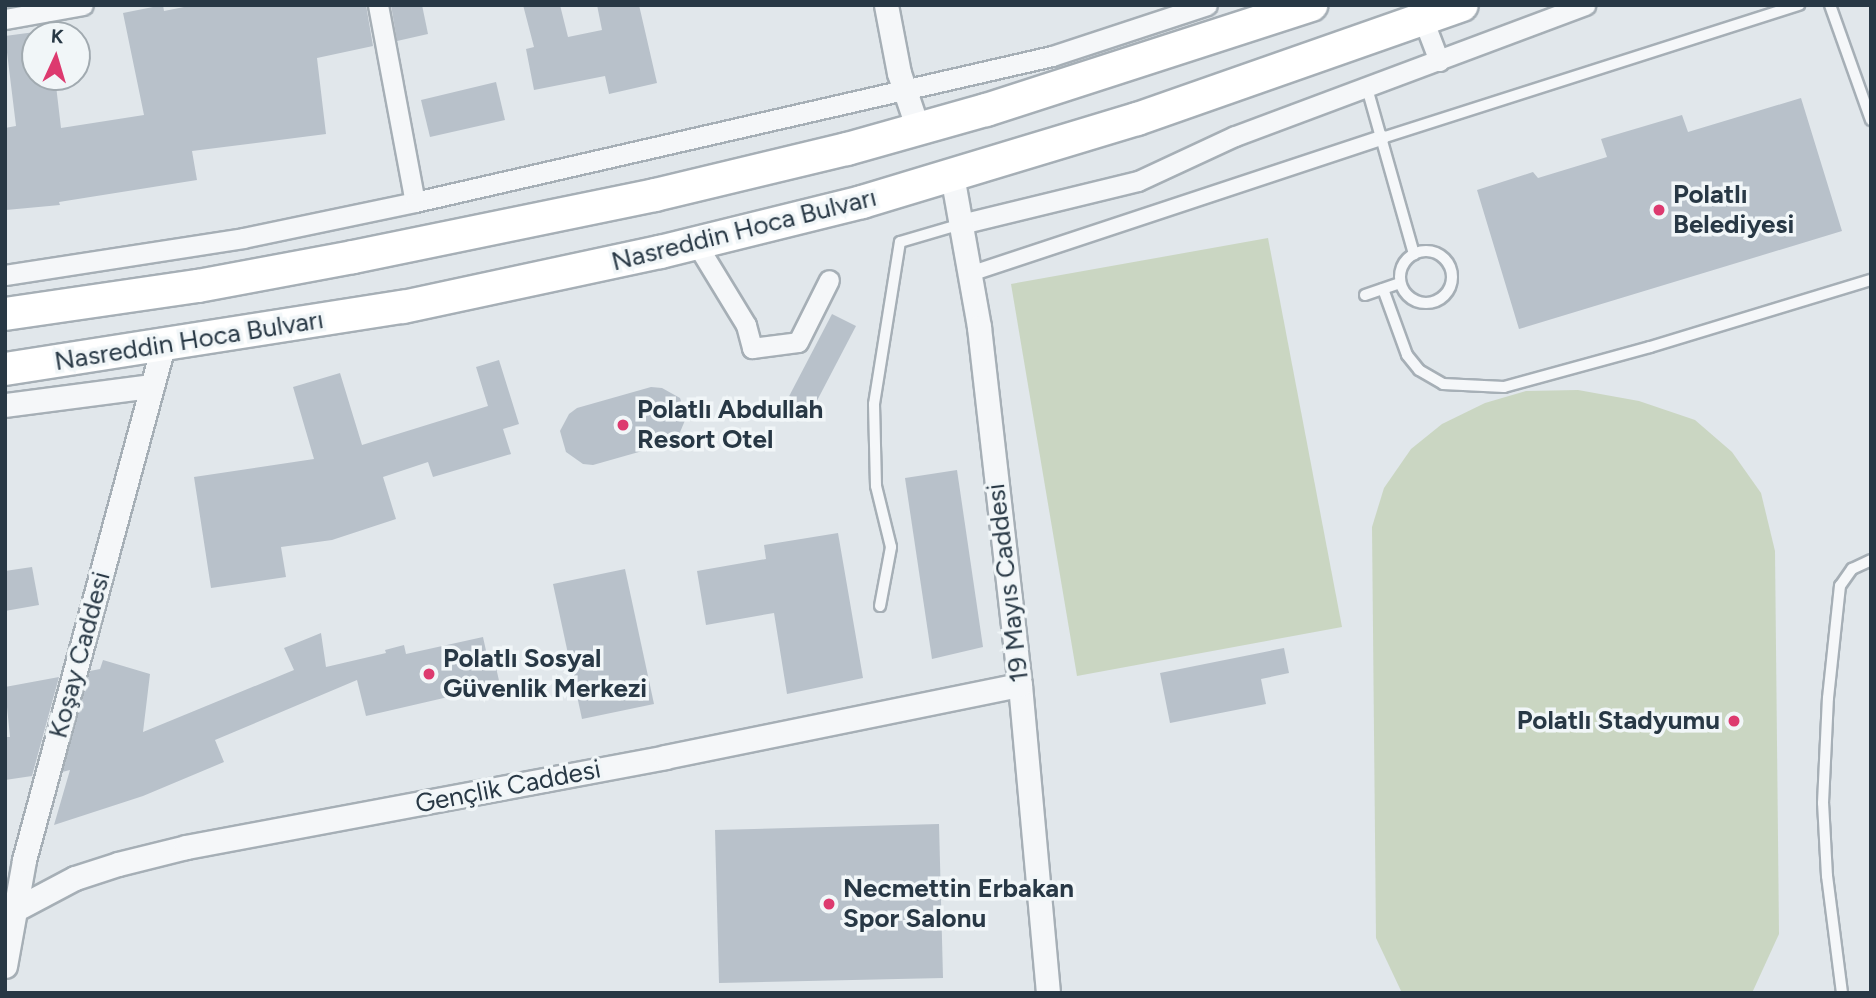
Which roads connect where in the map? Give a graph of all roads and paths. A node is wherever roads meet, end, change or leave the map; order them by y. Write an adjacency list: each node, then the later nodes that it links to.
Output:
1 (83, 5): 10 (street)
2 (378, 5): 19 (street)
3 (886, 5): 14 (street)
4 (1207, 5): 14 (street)
5 (1311, 5): 16 (highway, Nasreddin Hoca Bulvarı)
6 (1462, 5): 11 (highway, Nasreddin Hoca Bulvarı)
7 (1585, 5): 12 (street)
8 (1799, 5): 17 (lane)
9 (1830, 5): 15 (lane)
10 (5, 19)
11 (1423, 19): 12 (street); 18 (highway, Nasreddin Hoca Bulvarı)
12 (1440, 61): 13 (street)
13 (1367, 88): 17 (lane); 20 (street)
14 (904, 90): 16 (street); 19 (street)
15 (1871, 120)
16 (918, 129): 30 (highway, Nasreddin Hoca Bulvarı)
17 (1381, 138): 22 (lane); 23 (street)
18 (952, 175): 20 (street, 19 Mayıs Caddesi); 21 (highway, Nasreddin Hoca Bulvarı)
19 (415, 202): 24 (street)
20 (961, 224): 23 (street, 19 Mayıs Caddesi); 36 (lane)
21 (696, 243): 25 (street); 31 (highway, Nasreddin Hoca Bulvarı)
22 (1414, 254): 27 (lane); 27 (lane)
23 (970, 274): 37 (street, 19 Mayıs Caddesi)
24 (5, 275)
25 (829, 279)
26 (1871, 280): 28 (lane)
27 (1400, 284): 28 (lane)
28 (1384, 289): 29 (lane)
29 (1365, 295)
30 (5, 314)
31 (163, 346): 32 (highway, Nasreddin Hoca Bulvarı); 33 (street, Koşay Caddesi)
32 (5, 369)
33 (152, 386): 34 (street); 38 (street, Koşay Caddesi)
34 (5, 405)
35 (1871, 560): 41 (lane)
36 (880, 606)
37 (1020, 685): 38 (street, Gençlik Caddesi); 40 (street, 19 Mayıs Caddesi)
38 (9, 913): 39 (street, Koşay Caddesi)
39 (5, 966)
40 (1048, 993)
41 (1842, 993)

